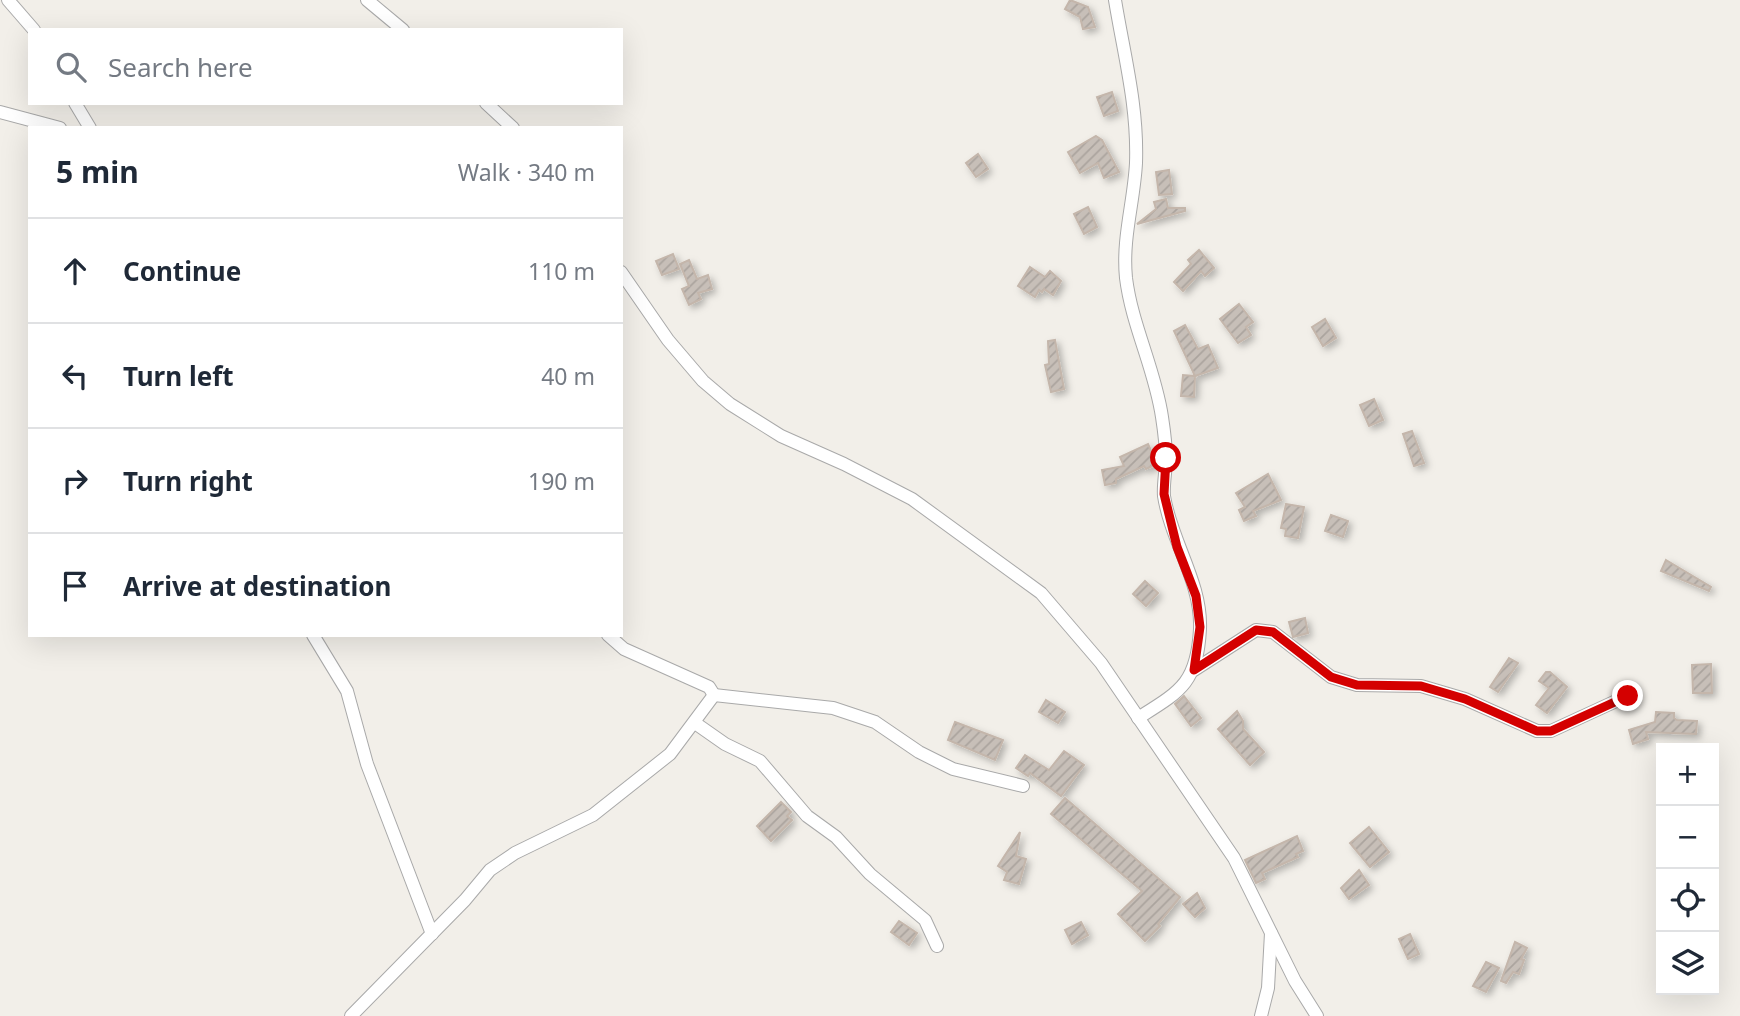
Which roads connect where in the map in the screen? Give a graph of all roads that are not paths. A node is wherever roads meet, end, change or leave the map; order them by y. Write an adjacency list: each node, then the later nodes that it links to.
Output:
1 (8, 0): 4 (street)
2 (367, 0): 5 (street)
3 (1115, 0): 15 (street)
4 (32, 28)
5 (402, 28)
6 (76, 105): 10 (street)
7 (488, 105): 11 (street)
8 (0, 112): 9 (street)
9 (52, 126)
10 (89, 126)
11 (511, 126)
12 (623, 275): 18 (street)
13 (314, 637): 22 (street)
14 (610, 637): 16 (street)
15 (1194, 670): 17 (street); 18 (street)
16 (714, 695): 19 (street); 20 (street)
17 (1628, 696)
18 (1138, 718): 21 (street)
19 (695, 723): 22 (street); 23 (street)
20 (1023, 786)
21 (1271, 929): 25 (street); 26 (street)
22 (432, 934): 24 (street)
23 (937, 946)
24 (351, 1016)
25 (1262, 1016)
26 (1317, 1016)

